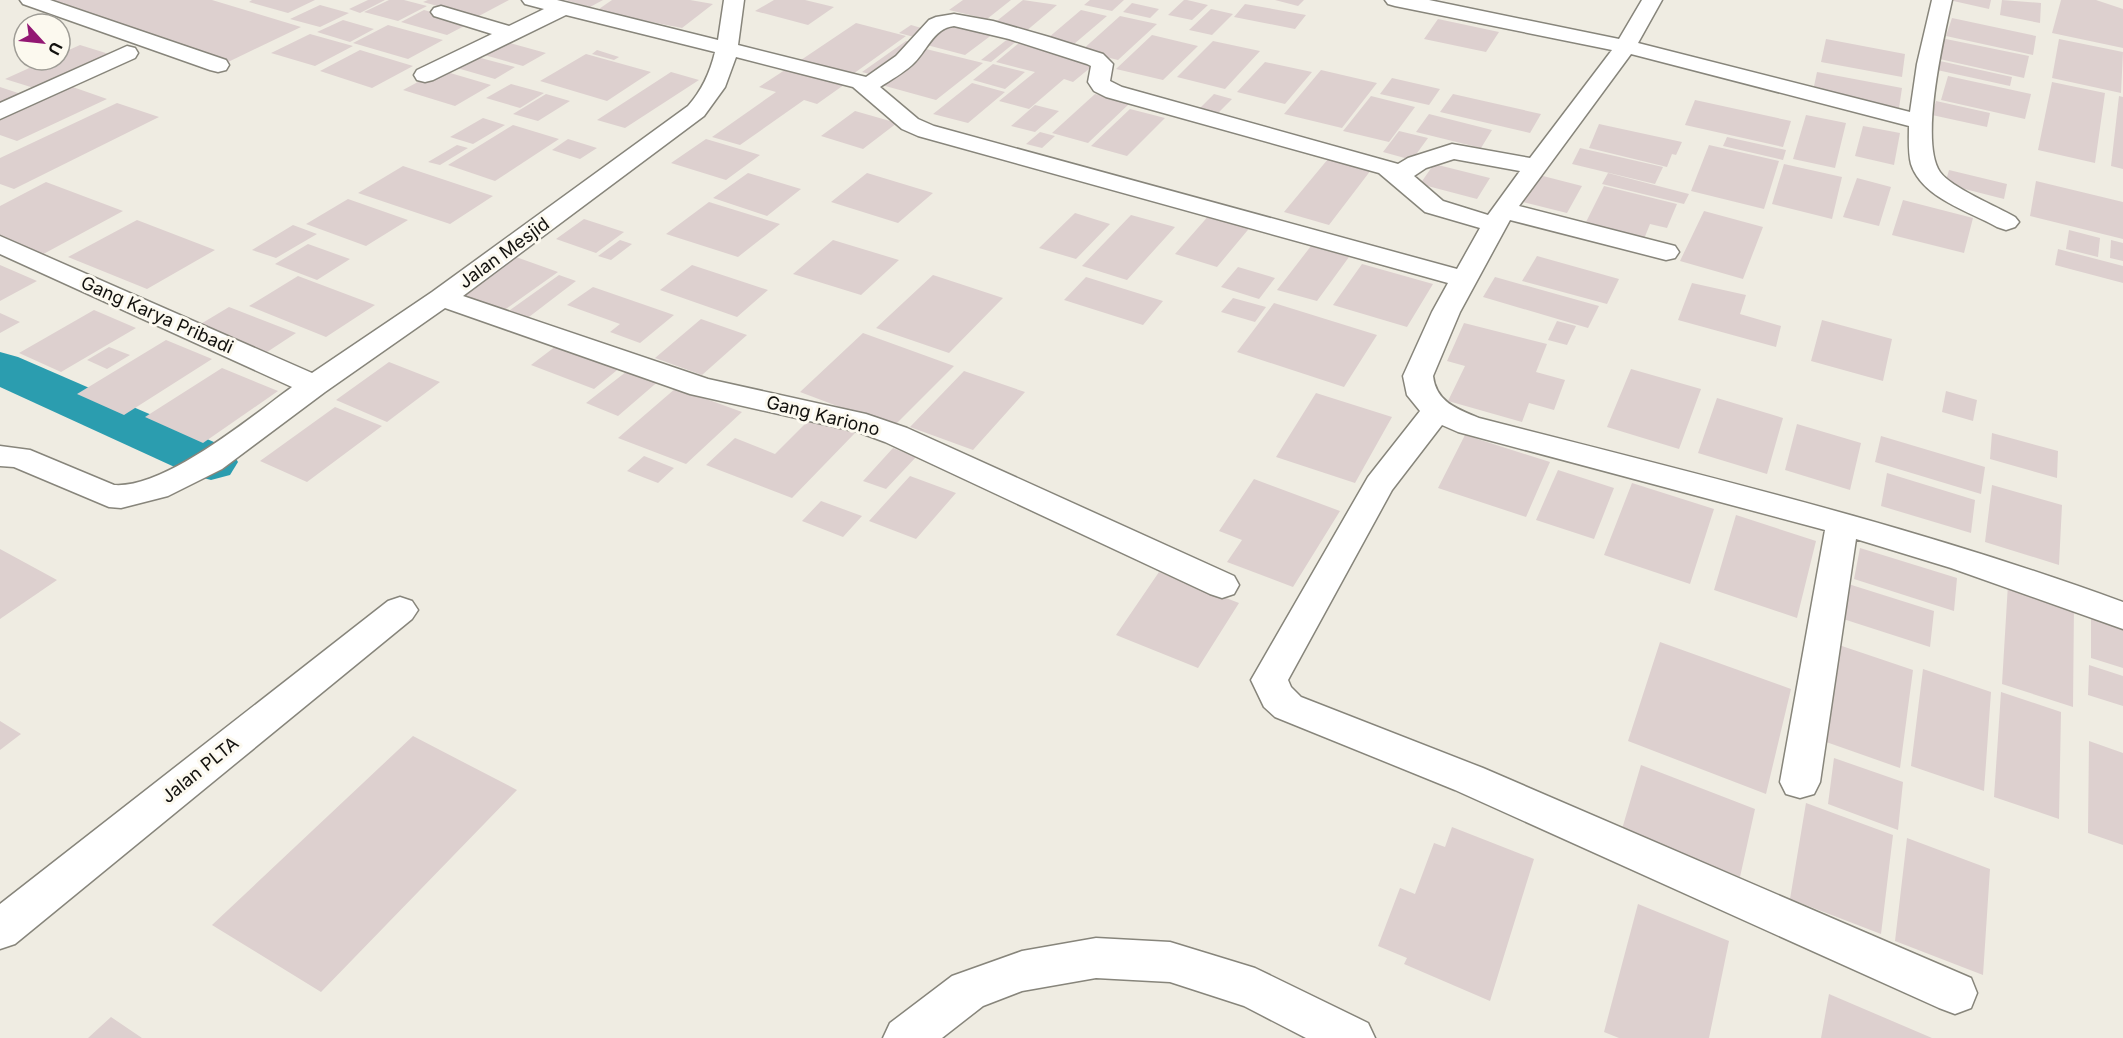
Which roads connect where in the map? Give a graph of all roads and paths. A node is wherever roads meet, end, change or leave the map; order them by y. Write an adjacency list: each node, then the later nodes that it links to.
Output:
1 (30, 0): 14 (street)
2 (532, 0): 7 (street)
3 (734, 0): 11 (street, Jalan Mesjid)
4 (1395, 0): 8 (street)
5 (1652, 0): 12 (street)
6 (1942, 0): 18 (street)
7 (563, 8): 10 (street); 11 (street)
8 (1510, 10): 12 (street)
9 (441, 12): 10 (street)
10 (510, 33): 15 (street)
11 (727, 47): 16 (street); 26 (street, Jalan Mesjid)
12 (1624, 47): 18 (street); 19 (street)
13 (127, 53): 17 (street)
14 (218, 65)
15 (425, 75)
16 (867, 86): 20 (street); 25 (street)
17 (0, 112)
18 (1921, 122): 22 (street)
19 (1534, 166): 20 (street); 21 (street)
20 (1400, 174): 21 (street)
21 (1499, 217): 24 (street); 25 (street)
22 (2006, 222)
23 (0, 244): 27 (street, Gang Karya Pribadi)
24 (1666, 252)
25 (1463, 279): 28 (street)
26 (442, 298): 27 (street, Jalan Mesjid); 31 (street, Gang Kariono)
27 (314, 385): 29 (street, Jalan Mesjid)
28 (1437, 410): 30 (street); 36 (street)
29 (0, 456)
30 (1842, 525): 33 (street); 34 (street)
31 (1222, 585)
32 (400, 610): 35 (street, Jalan PLTA)
33 (2123, 616)
34 (1800, 782)
35 (0, 930)
36 (1955, 993)
37 (906, 1038): 38 (street)
38 (1352, 1038)

